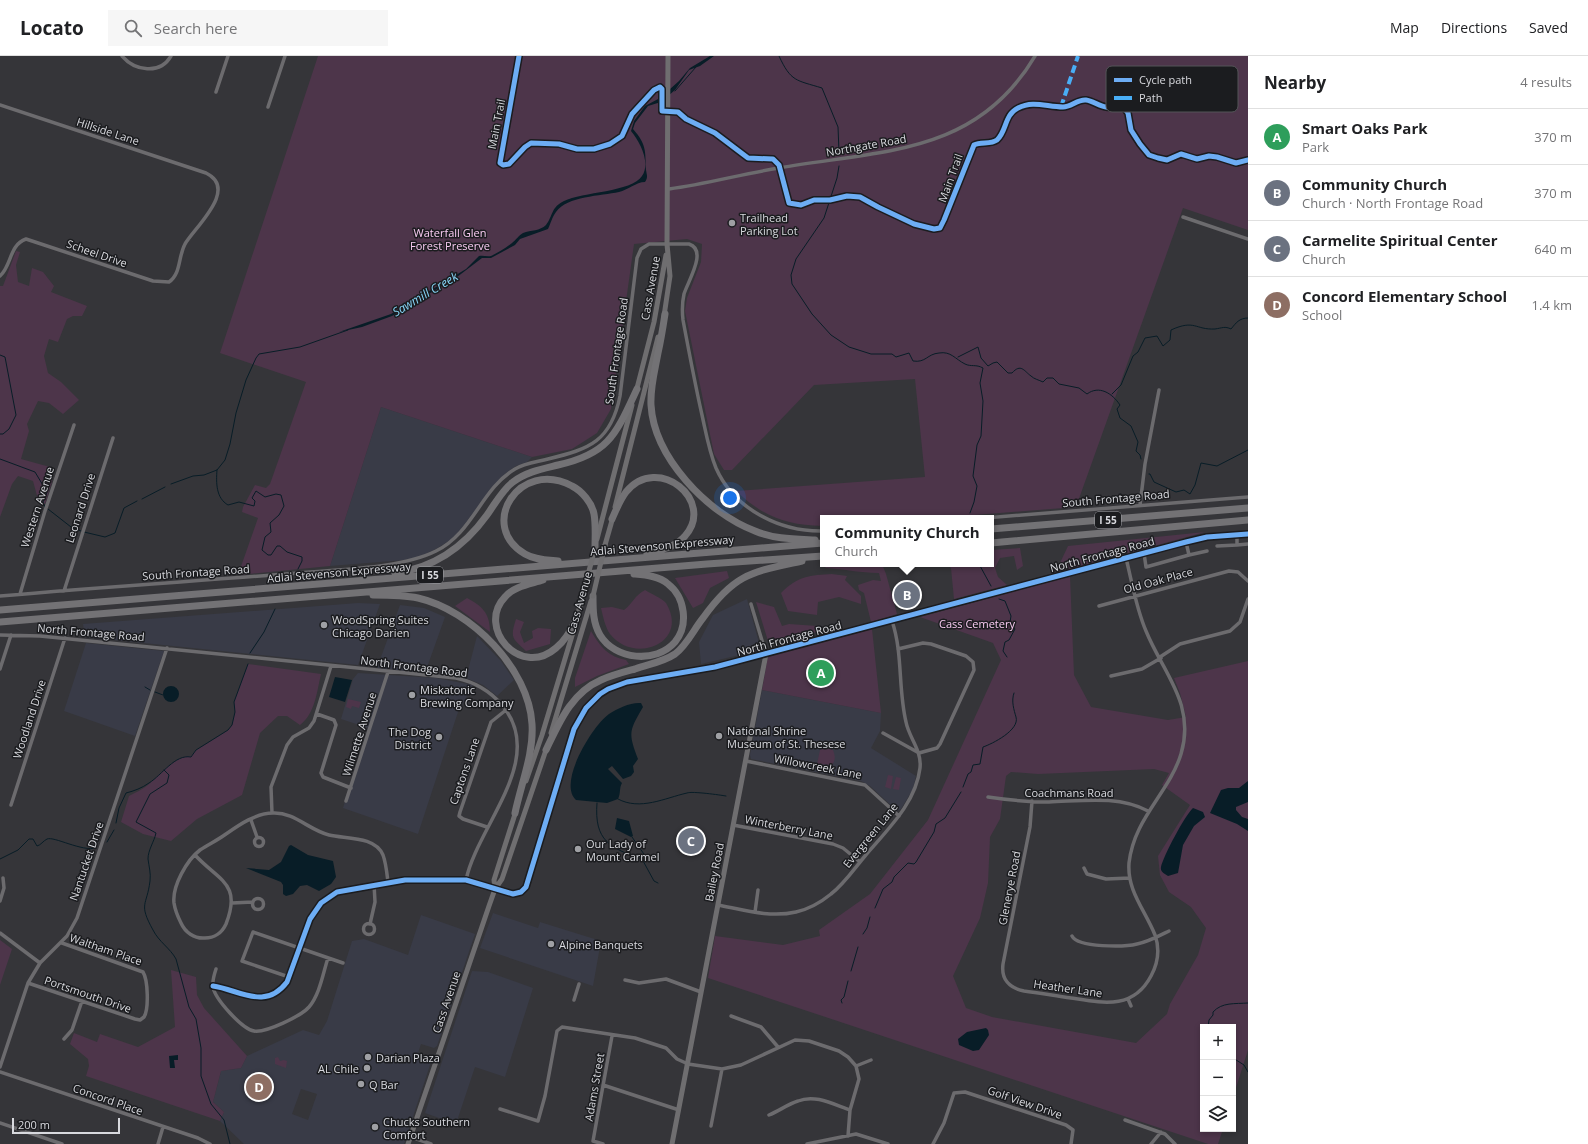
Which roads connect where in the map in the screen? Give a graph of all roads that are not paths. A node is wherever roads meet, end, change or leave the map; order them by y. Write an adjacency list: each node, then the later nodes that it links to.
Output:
1 (122, 56): 2 (street)
2 (171, 56)
3 (228, 56): 7 (street)
4 (285, 56): 9 (street)
5 (668, 56): 10 (main road, Cass Avenue)
6 (1035, 56): 10 (street, Northgate Road)
7 (216, 92)
8 (0, 105): 15 (street, Hillside Lane)
9 (268, 108)
10 (669, 189): 13 (main road, Cass Avenue)
11 (1183, 217): 12 (street)
12 (1248, 239)
13 (667, 244): 16 (main road, Cass Avenue); 17 (main road, Cass Avenue); 28 (street, South Frontage Road); 51 (street, South Frontage Road)
14 (0, 276): 15 (street, Scheel Drive)
15 (169, 282)
16 (665, 314): 25 (main road, Cass Avenue); 31 (highway)
17 (637, 389): 38 (main road, Cass Avenue); 50 (highway)
18 (1159, 390): 22 (street)
19 (74, 425): 52 (street, Western Avenue)
20 (113, 438): 51 (street, Leonard Drive)
21 (1248, 497): 22 (street, South Frontage Road)
22 (1140, 505): 24 (street, South Frontage Road)
23 (1248, 508): 27 (highway, I 55)
24 (994, 517)
25 (612, 519): 43 (highway); 55 (main road, Cass Avenue, bridge)
26 (1248, 520): 34 (highway, I 55)
27 (994, 529)
28 (820, 531)
29 (1237, 534): 30 (street, North Frontage Road); 33 (street, North Frontage Road); 36 (street)
30 (1248, 534)
31 (820, 542)
32 (820, 542): 43 (highway, Adlai Stevenson Expressway / I 55)
33 (1186, 542): 40 (street, North Frontage Road); 41 (street)
34 (994, 543)
35 (1248, 544): 36 (street)
36 (1237, 545): 37 (street)
37 (1216, 546)
38 (595, 548): 46 (highway); 61 (main road, Cass Avenue, bridge)
39 (1207, 551): 41 (street)
40 (1144, 553): 41 (street); 45 (street, North Frontage Road)
41 (1190, 555)
42 (820, 556): 47 (highway, Adlai Stevenson Expressway / I 55)
43 (635, 557): 46 (highway, Adlai Stevenson Expressway / I 55)
44 (820, 557): 78 (highway)
45 (1126, 558): 56 (street); 62 (street, North Frontage Road)
46 (574, 563): 50 (highway, Adlai Stevenson Expressway / I 55)
47 (616, 572): 48 (highway, Adlai Stevenson Expressway / I 55); 55 (highway)
48 (558, 576): 54 (highway, Adlai Stevenson Expressway / I 55); 61 (highway)
49 (1248, 581): 56 (street, Old Oak Place)
50 (331, 582): 60 (highway, Adlai Stevenson Expressway / I 55)
51 (64, 591): 52 (street, South Frontage Road)
52 (20, 594): 53 (street, South Frontage Road)
53 (0, 596)
54 (317, 596): 63 (highway, Adlai Stevenson Expressway / I 55); 88 (highway)
55 (592, 596): 78 (main road, Cass Avenue)
56 (1136, 596): 59 (street, Old Oak Place); 70 (street)
57 (1248, 600): 70 (street)
58 (751, 604): 69 (street, Bailey Road)
59 (1099, 606)
60 (0, 610)
61 (577, 618): 88 (main road, Cass Avenue)
62 (892, 621): 68 (street, Evergreen Lane); 69 (street, North Frontage Road)
63 (0, 622)
64 (11, 635): 65 (street, North Frontage Road); 66 (street, North Frontage Road); 72 (street)
65 (0, 636)
66 (65, 638): 67 (street, North Frontage Road); 85 (street, Woodland Drive)
67 (167, 648): 71 (street, North Frontage Road); 114 (street, Nantucket Drive)
68 (898, 650): 79 (street, Evergreen Lane); 79 (street)
69 (766, 654): 80 (main road, Bailey Road); 102 (street, North Frontage Road)
70 (1160, 658): 74 (street); 86 (street)
71 (331, 666): 73 (street, North Frontage Road); 76 (street)
72 (0, 668)
73 (388, 672): 75 (street, North Frontage Road); 81 (street, Wilmette Avenue)
74 (1111, 676)
75 (506, 710): 92 (street, North Frontage Road); 92 (street, Captons Lane)
76 (317, 714): 81 (street); 87 (street)
77 (883, 733): 79 (street)
78 (546, 750): 102 (main road, Cass Avenue)
79 (919, 753): 89 (street, Evergreen Lane)
80 (746, 761): 89 (street, Willowcreek Lane); 91 (main road, Bailey Road)
81 (351, 788): 83 (street, Wilmette Avenue)
82 (988, 797): 84 (street, Coachmans Road)
83 (346, 801)
84 (1032, 801): 86 (street, Coachmans Road); 121 (street, Glenerye Road)
85 (11, 805)
86 (1148, 811): 98 (street)
87 (272, 813): 90 (street); 100 (street)
88 (515, 813): 102 (main road, Cass Avenue)
89 (898, 816): 95 (street, Evergreen Lane)
90 (251, 820): 93 (street); 94 (street)
91 (733, 825): 95 (street, Winterberry Lane); 107 (main road, Bailey Road)
92 (487, 827): 99 (street, North Frontage Road)
93 (258, 837)
94 (195, 855): 105 (street); 105 (street)
95 (860, 862): 108 (street, Evergreen Lane)
96 (1084, 868): 98 (street)
97 (3, 878): 104 (street)
98 (1130, 878): 113 (street)
99 (466, 880): 100 (street); 102 (street, North Frontage Road)
100 (388, 882): 101 (street)
101 (374, 884): 109 (street); 115 (street)
102 (495, 889): 153 (main road, Cass Avenue)
103 (758, 890): 108 (street)
104 (0, 901)
105 (232, 902): 106 (street)
106 (253, 902)
107 (718, 905): 108 (street, Evergreen Lane); 126 (main road, Bailey Road)
108 (755, 912)
109 (370, 924)
110 (1169, 931): 113 (street)
111 (0, 932): 117 (street, Portsmouth Drive)
112 (1072, 936): 113 (street)
113 (1156, 937): 127 (street, Heather Lane)
114 (62, 943): 117 (street, Nantucket Drive); 132 (street, Waltham Place)
115 (299, 950): 116 (street); 120 (street); 120 (street)
116 (328, 958): 118 (street); 125 (street)
117 (40, 963): 123 (street, Nantucket Drive)
118 (342, 963)
119 (216, 969): 125 (street)
120 (289, 977): 125 (street)
121 (1004, 978): 127 (street, Heather Lane)
122 (625, 980): 126 (street)
123 (28, 983): 129 (street, Portsmouth Drive); 139 (street, Nantucket Drive)
124 (579, 984): 128 (street)
125 (212, 986)
126 (702, 992): 137 (main road, Bailey Road)
127 (1128, 999): 130 (street)
128 (574, 1000)
129 (82, 1001): 132 (street, Portsmouth Drive); 134 (street)
130 (1131, 1006)
131 (731, 1016): 135 (street)
132 (142, 1019)
133 (612, 1036): 137 (street); 142 (street, Adams Street); 143 (street)
134 (64, 1039)
135 (778, 1047): 138 (street); 140 (street)
136 (871, 1060): 138 (street)
137 (688, 1064): 140 (street); 144 (main road, Bailey Road)
138 (856, 1066): 145 (street)
139 (0, 1067)
140 (722, 1069): 149 (street)
141 (0, 1072): 150 (street, Concord Place)
142 (603, 1085): 144 (street); 159 (street, Adams Street)
143 (500, 1109)
144 (679, 1110): 160 (main road, Bailey Road)
145 (850, 1110): 146 (street); 152 (street)
146 (769, 1115)
147 (1125, 1120): 151 (street)
148 (0, 1123): 154 (street)
149 (711, 1126)
150 (163, 1127): 155 (street); 156 (street, Concord Place)
151 (1161, 1132): 165 (street); 166 (street)
152 (848, 1136): 161 (street); 162 (street)
153 (411, 1137): 157 (main road, Cass Avenue); 158 (street)
154 (62, 1144)
155 (158, 1144)
156 (210, 1144)
157 (408, 1144)
158 (431, 1144)
159 (603, 1144)
160 (672, 1144)
161 (807, 1144)
162 (888, 1144)
163 (933, 1144): 164 (street, Golf View Drive)
164 (1071, 1144)
165 (1151, 1144)
166 (1175, 1144)

